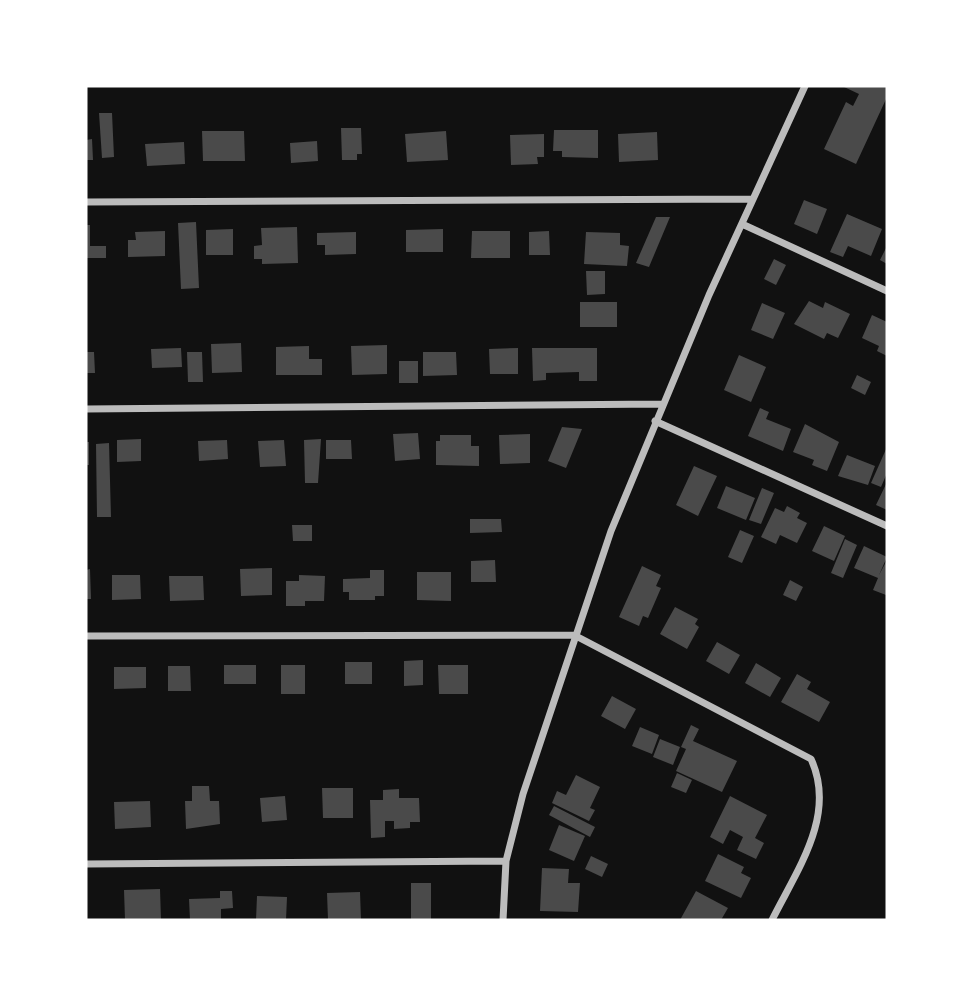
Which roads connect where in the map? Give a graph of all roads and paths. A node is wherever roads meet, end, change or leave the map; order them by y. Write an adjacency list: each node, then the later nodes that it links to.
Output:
1 (805, 86): 2 (street)
2 (753, 199): 3 (street); 4 (street)
3 (86, 202)
4 (742, 224): 5 (street); 6 (street)
5 (887, 291)
6 (662, 404): 7 (street); 8 (street)
7 (86, 408)
8 (655, 421): 9 (street); 10 (street)
9 (887, 526)
10 (574, 635): 11 (street); 12 (street); 15 (street)
11 (86, 636)
12 (506, 861): 13 (street); 14 (street)
13 (86, 863)
14 (503, 920)
15 (772, 920)

